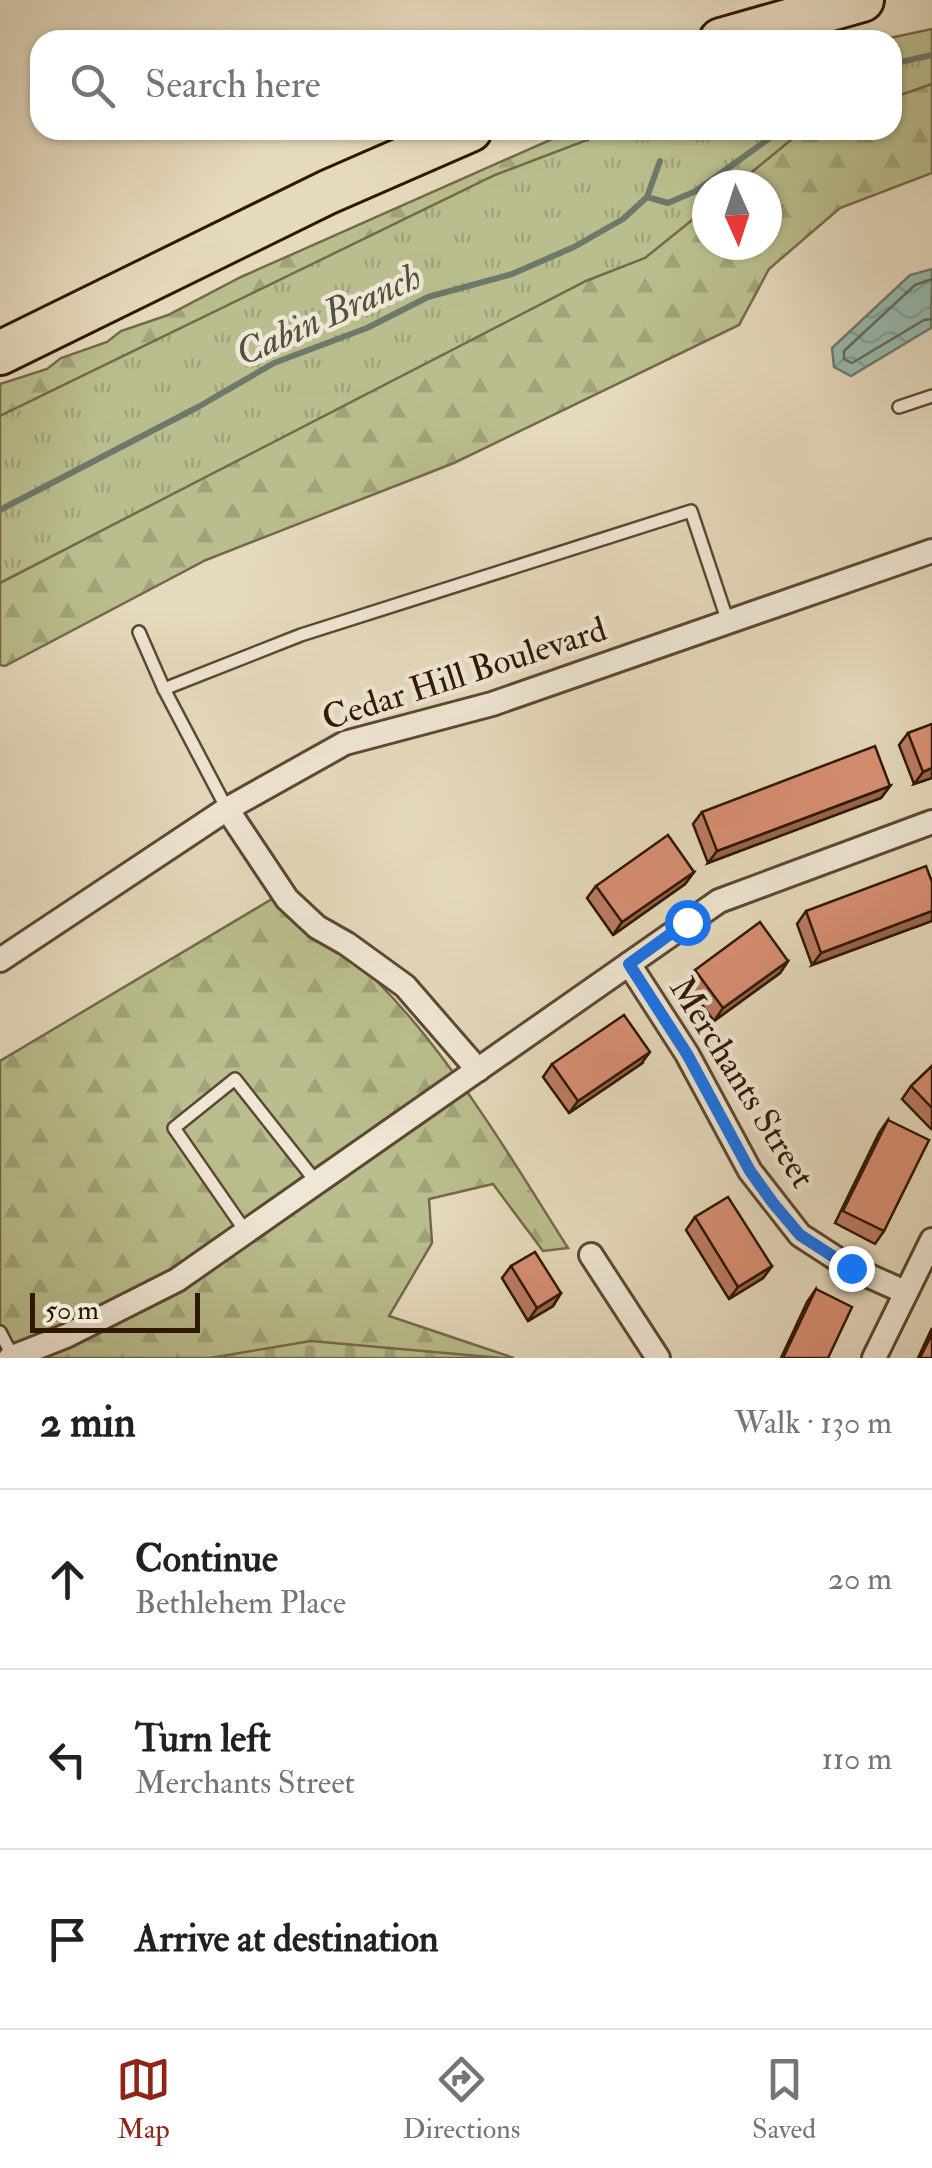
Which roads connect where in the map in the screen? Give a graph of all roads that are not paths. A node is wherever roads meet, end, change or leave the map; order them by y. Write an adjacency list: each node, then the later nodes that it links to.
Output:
1 (858, 1): 2 (highway)
2 (756, 30)
3 (447, 140): 4 (highway)
4 (0, 353)
5 (931, 398): 6 (lane)
6 (899, 407)
7 (932, 552): 8 (street, Cedar Hill Boulevard)
8 (728, 622): 10 (lane); 11 (street, Cedar Hill Boulevard)
9 (139, 632): 10 (lane)
10 (164, 689): 11 (lane)
11 (227, 809): 13 (street, Cedar Hill Boulevard); 15 (street)
12 (932, 822): 14 (street)
13 (2, 954)
14 (629, 964): 15 (street); 20 (street, Merchants Street)
15 (478, 1070): 16 (street)
16 (317, 1182): 17 (street); 17 (lane)
17 (246, 1232): 22 (street)
18 (932, 1240): 20 (street)
19 (591, 1256): 23 (street)
20 (905, 1292): 24 (street)
21 (0, 1332): 22 (lane)
22 (12, 1358)
23 (658, 1358)
24 (874, 1358)

